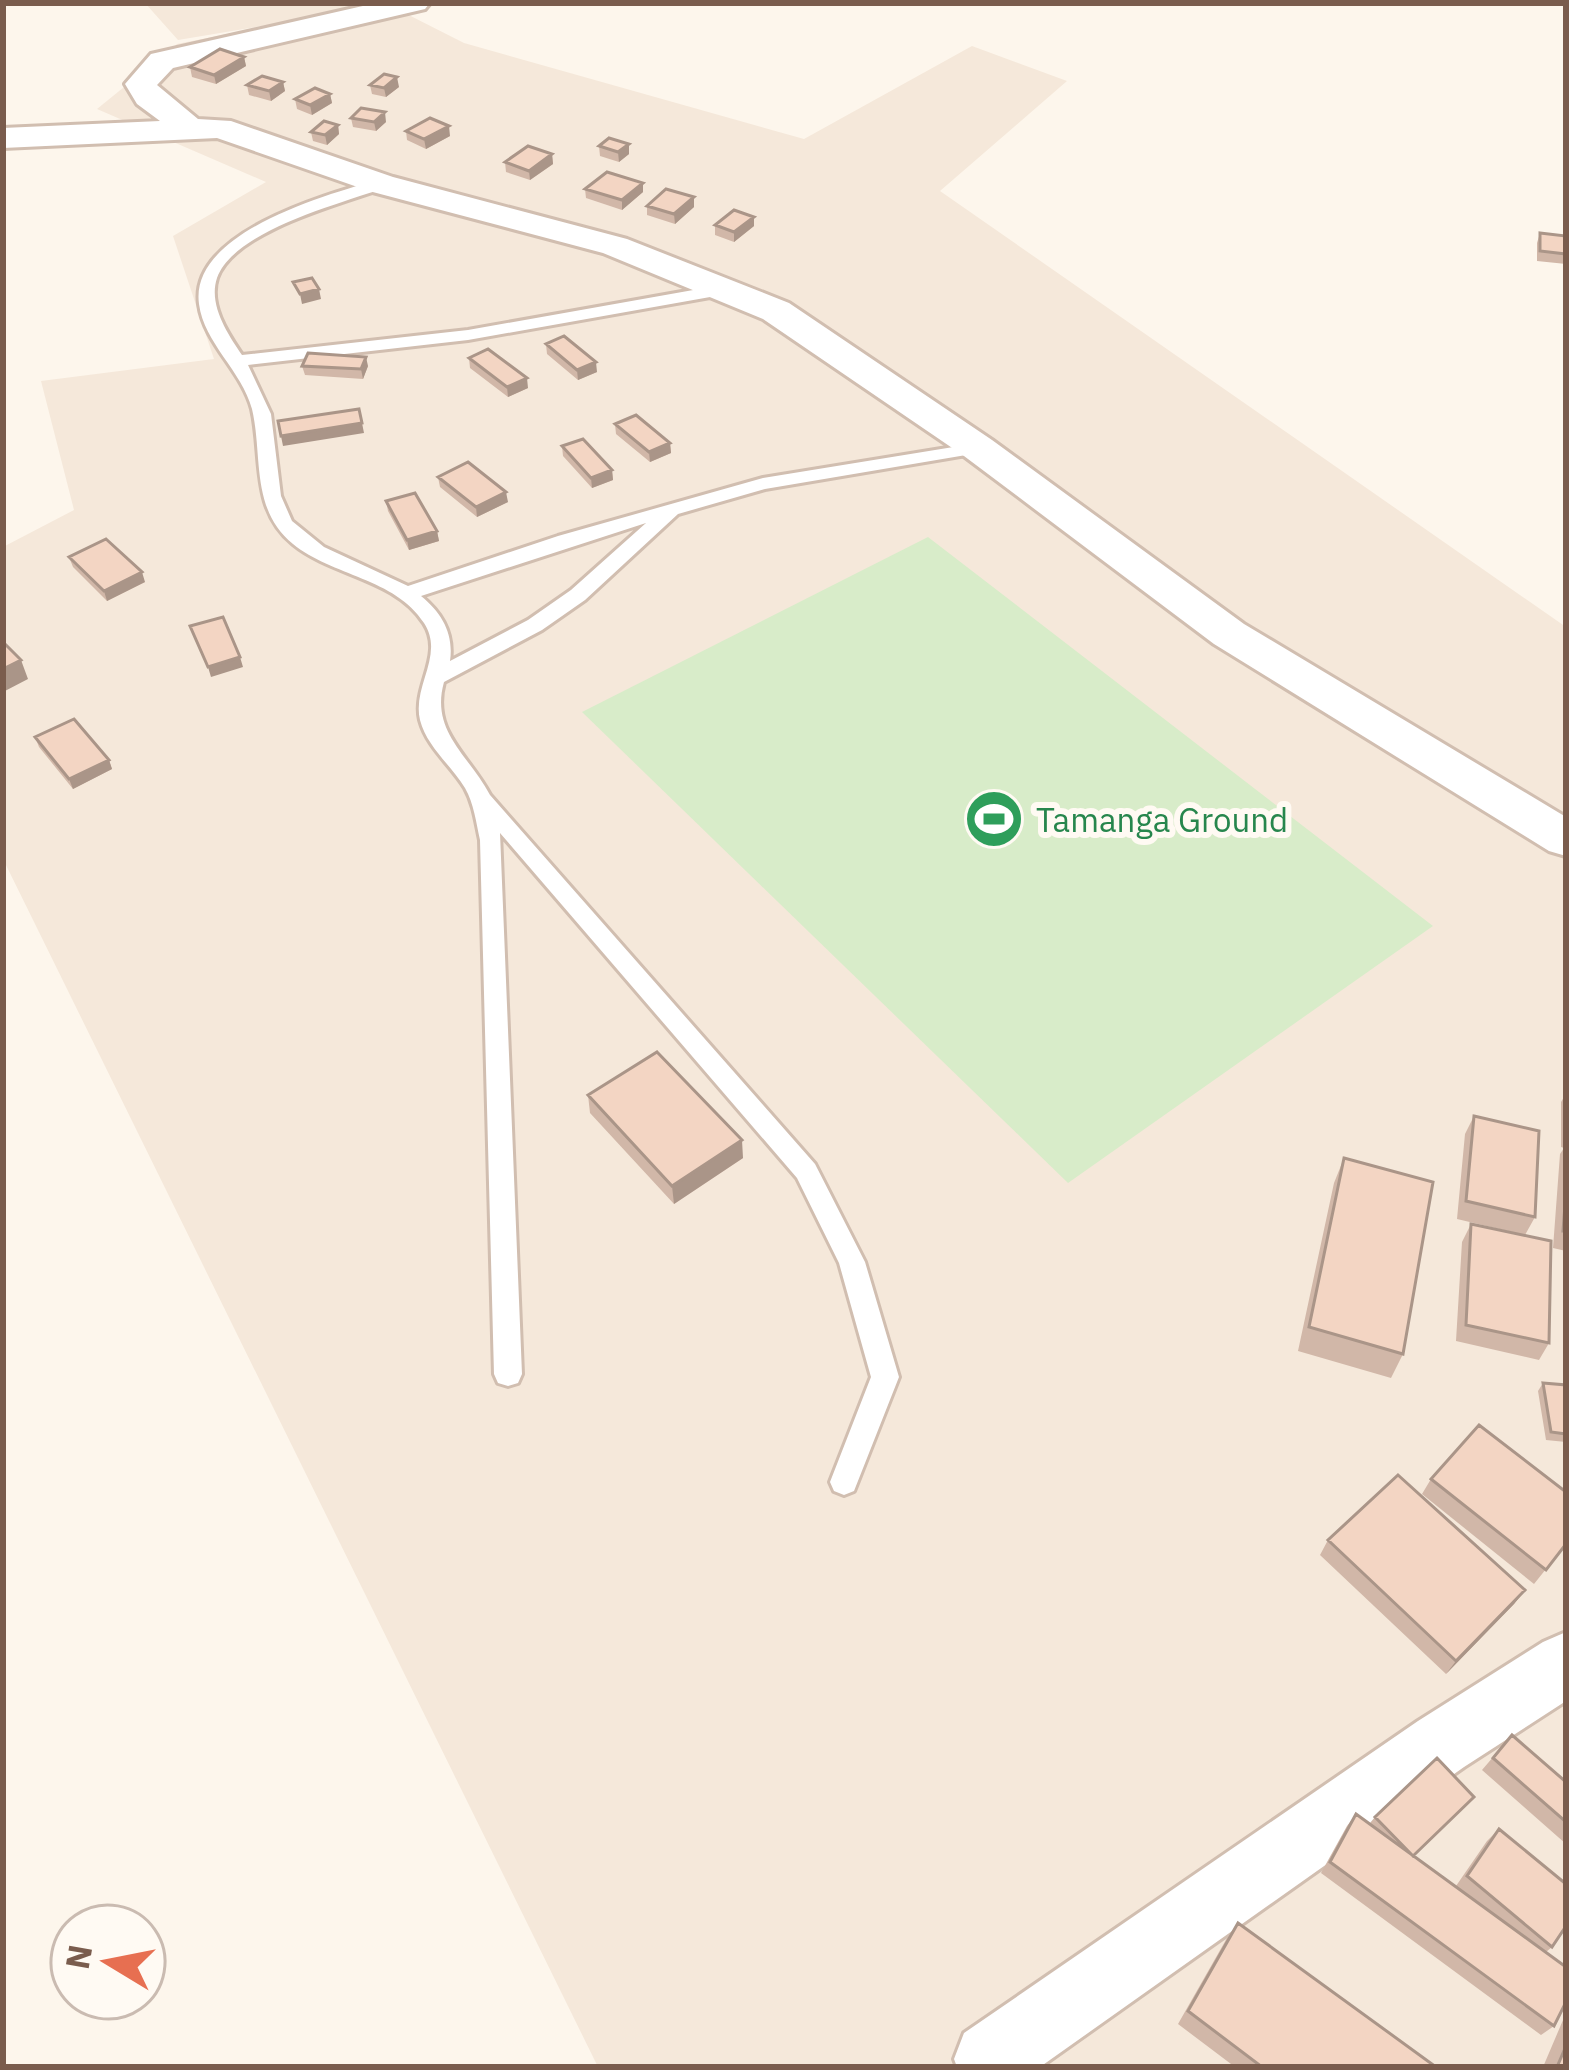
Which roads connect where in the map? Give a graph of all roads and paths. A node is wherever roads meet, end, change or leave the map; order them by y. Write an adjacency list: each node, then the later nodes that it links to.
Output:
1 (415, 3): 2 (street)
2 (187, 126): 3 (street); 4 (street)
3 (3, 138)
4 (381, 184): 5 (street); 6 (lane)
5 (727, 289): 6 (lane); 7 (street)
6 (238, 361): 9 (lane)
7 (977, 448): 8 (lane); 12 (street)
8 (673, 509): 9 (lane); 10 (lane)
9 (406, 594): 10 (lane)
10 (437, 677): 11 (lane)
11 (479, 795): 13 (lane); 14 (lane)
12 (1566, 839)
13 (508, 1374)
14 (844, 1482)
15 (1566, 1664): 16 (street)
16 (988, 2064)

